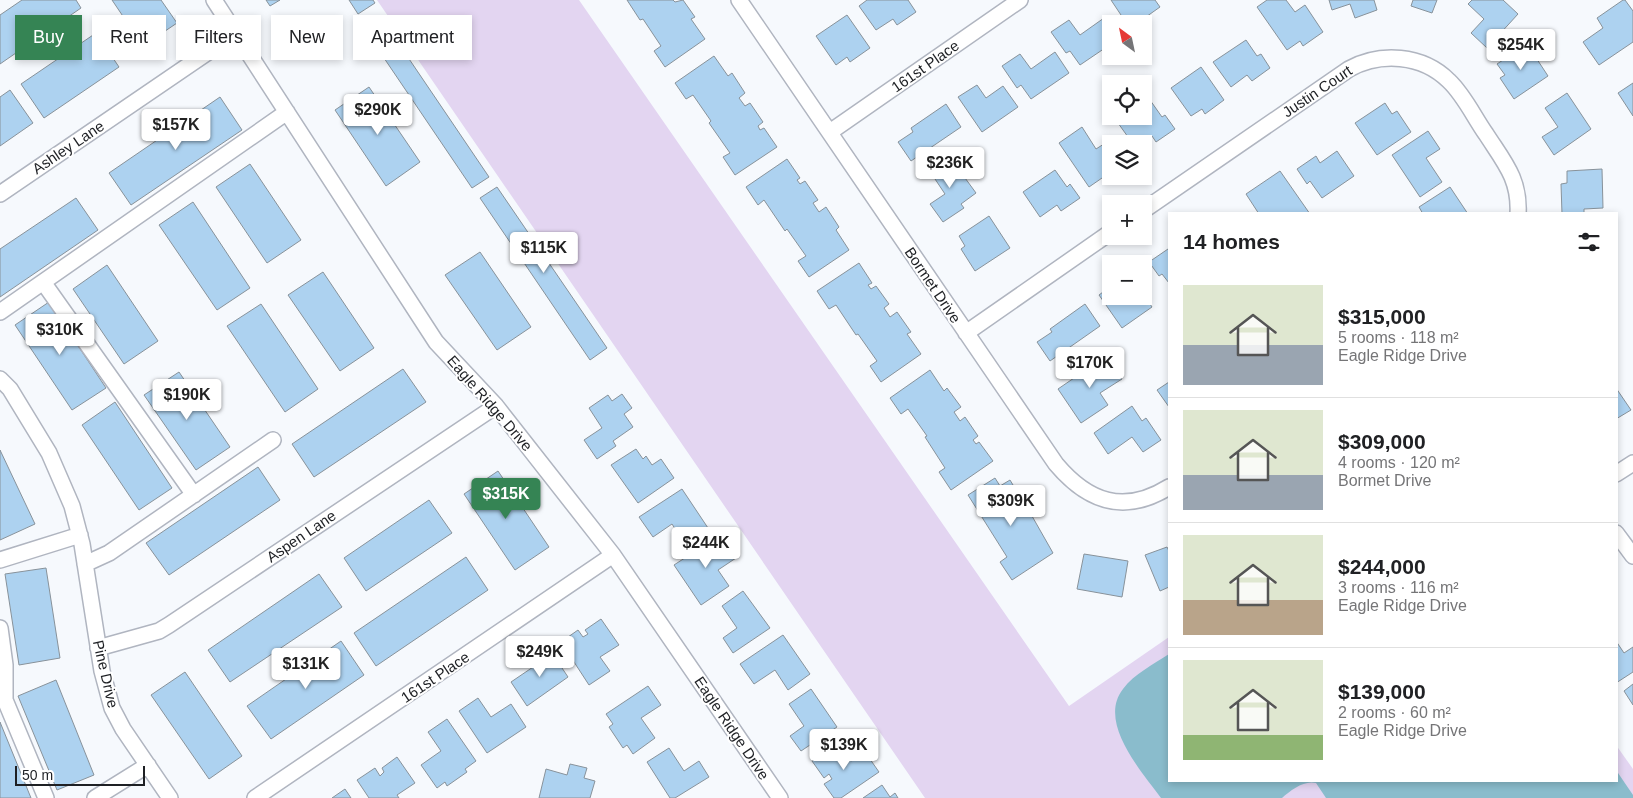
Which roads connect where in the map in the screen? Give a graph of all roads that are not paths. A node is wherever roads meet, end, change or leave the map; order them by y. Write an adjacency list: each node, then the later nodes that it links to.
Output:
1 (214, 0): 4 (street, Eagle Ridge Drive)
2 (739, 0): 8 (street, Bormet Drive)
3 (1020, 0): 8 (street, 161st Place)
4 (224, 15)
5 (196, 60): 9 (street, Ashley Lane)
6 (253, 60): 7 (street, Eagle Ridge Drive)
7 (287, 112): 13 (street); 17 (street, Eagle Ridge Drive)
8 (830, 132): 15 (street, Bormet Drive)
9 (0, 194)
10 (1152, 204): 11 (street, Justin Court)
11 (1518, 212)
12 (1102, 238): 15 (street)
13 (43, 282): 14 (street); 22 (street)
14 (0, 312)
15 (966, 333): 21 (street, Bormet Drive)
16 (0, 379): 23 (street, Pine Drive)
17 (496, 406): 25 (street, Eagle Ridge Drive); 30 (street, Aspen Lane)
18 (273, 440): 22 (street)
19 (1633, 463): 20 (street)
20 (1618, 473)
21 (1168, 488)
22 (194, 495): 28 (street)
23 (80, 535): 27 (street); 28 (street, Pine Drive)
24 (1618, 536): 26 (street)
25 (613, 555): 35 (street, 161st Place); 36 (street, Eagle Ridge Drive)
26 (1633, 556)
27 (0, 560)
28 (85, 564): 30 (street, Pine Drive)
29 (0, 628): 32 (street)
30 (98, 648): 31 (street, Pine Drive)
31 (148, 764): 33 (street); 34 (street, Pine Drive)
32 (46, 798)
33 (95, 798)
34 (170, 798)
35 (255, 798)
36 (780, 798)

